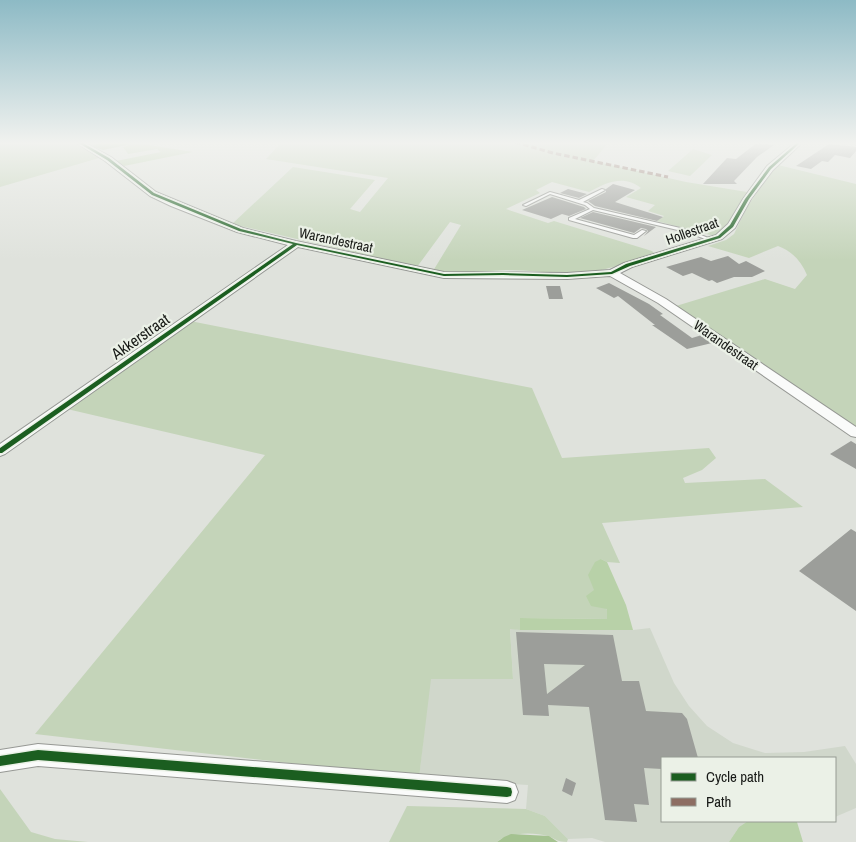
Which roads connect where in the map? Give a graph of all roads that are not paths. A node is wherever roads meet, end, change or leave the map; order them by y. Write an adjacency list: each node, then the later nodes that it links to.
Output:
1 (137, 181): 11 (street, Warandestraat)
2 (760, 181): 10 (street, Hollestraat)
3 (603, 190): 6 (lane)
4 (543, 191): 5 (lane)
5 (550, 193): 6 (lane); 7 (lane)
6 (579, 202): 8 (lane)
7 (525, 205)
8 (592, 209): 9 (lane); 10 (lane)
9 (644, 231)
10 (711, 240): 12 (street, Hollestraat)
11 (296, 244): 12 (street, Warandestraat); 14 (street, Akkerstraat)
12 (612, 273): 13 (street, Warandestraat)
13 (856, 433)
14 (0, 451)
15 (0, 761): 16 (street)
16 (507, 792)

